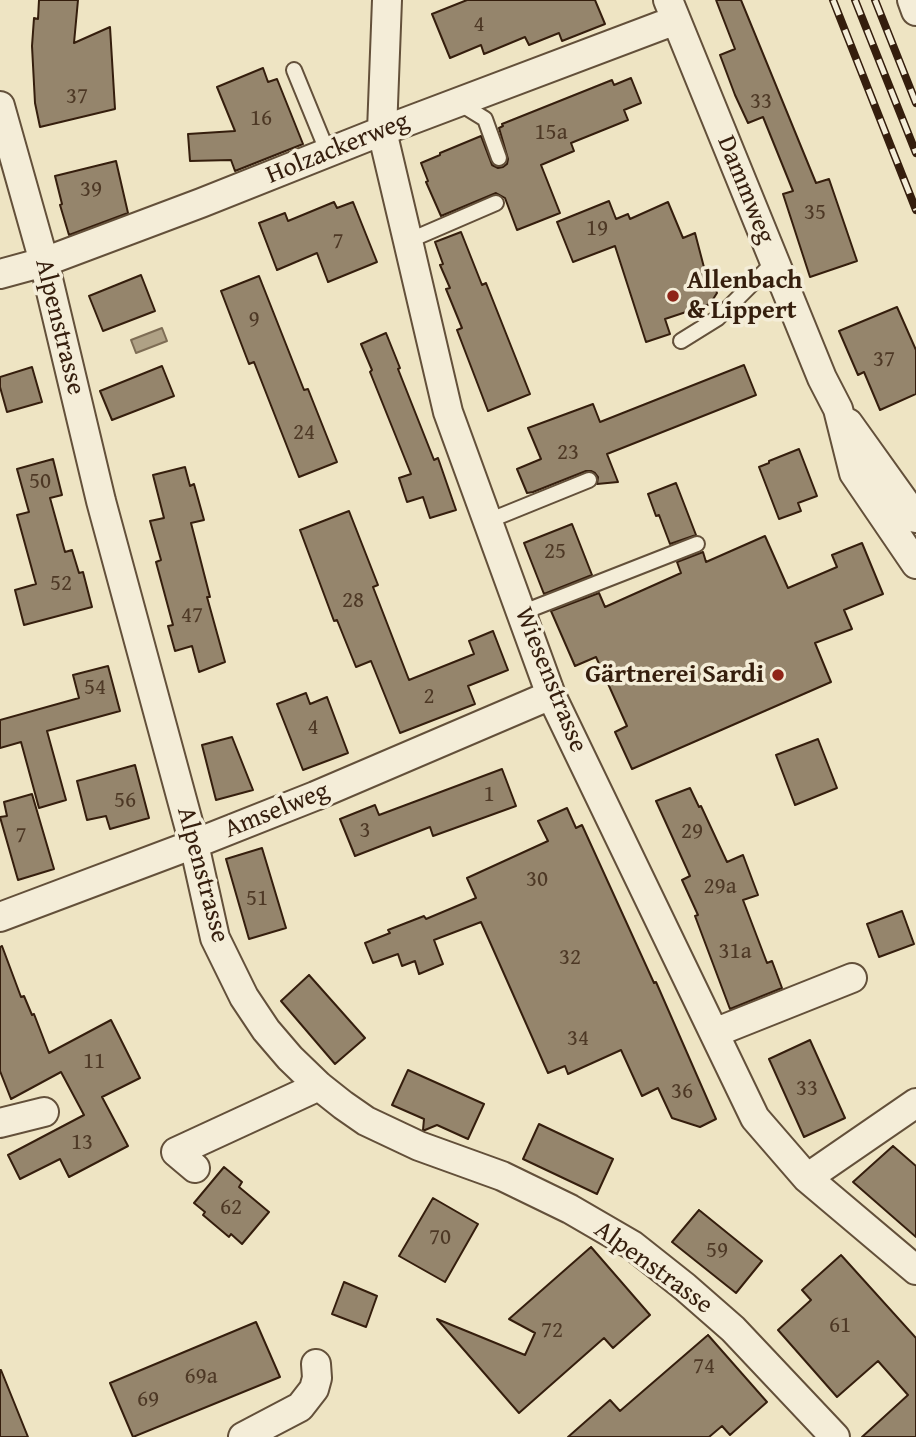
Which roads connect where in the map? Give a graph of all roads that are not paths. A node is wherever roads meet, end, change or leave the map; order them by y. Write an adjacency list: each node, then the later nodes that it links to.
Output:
1 (387, 0): 8 (street, Wiesenstrasse)
2 (912, 0): 4 (street)
3 (672, 10): 6 (street, Holzackerweg); 14 (street, Dammweg)
4 (916, 11)
5 (294, 70): 9 (lane)
6 (457, 103): 8 (street, Holzackerweg); 10 (lane)
7 (0, 106): 13 (street, Alpenstrasse)
8 (382, 131): 9 (street, Holzackerweg); 12 (street, Wiesenstrasse)
9 (328, 153): 13 (street, Holzackerweg)
10 (499, 158)
11 (496, 203): 12 (lane)
12 (408, 240): 20 (street, Wiesenstrasse)
13 (44, 262): 15 (street, Holzackerweg); 25 (street, Alpenstrasse)
14 (774, 262): 16 (lane); 17 (street, Dammweg)
15 (0, 274)
16 (681, 341)
17 (838, 409): 19 (street); 22 (street, Dammweg)
18 (589, 480): 20 (lane)
19 (916, 518)
20 (488, 521): 23 (street, Wiesenstrasse)
21 (697, 544): 23 (lane)
22 (916, 564)
23 (521, 613): 24 (street, Wiesenstrasse)
24 (551, 695): 25 (street, Amselweg); 28 (street, Wiesenstrasse)
25 (194, 844): 26 (street, Amselweg); 29 (street, Alpenstrasse)
26 (2, 909)
27 (852, 978): 28 (street)
28 (714, 1034): 34 (street, Wiesenstrasse)
29 (319, 1086): 33 (street); 38 (street, Alpenstrasse)
30 (916, 1103): 34 (street)
31 (44, 1112): 32 (street)
32 (0, 1123)
33 (195, 1168)
34 (807, 1178): 35 (street, Wiesenstrasse)
35 (916, 1270)
36 (316, 1364): 37 (street)
37 (243, 1437)
38 (835, 1437)

